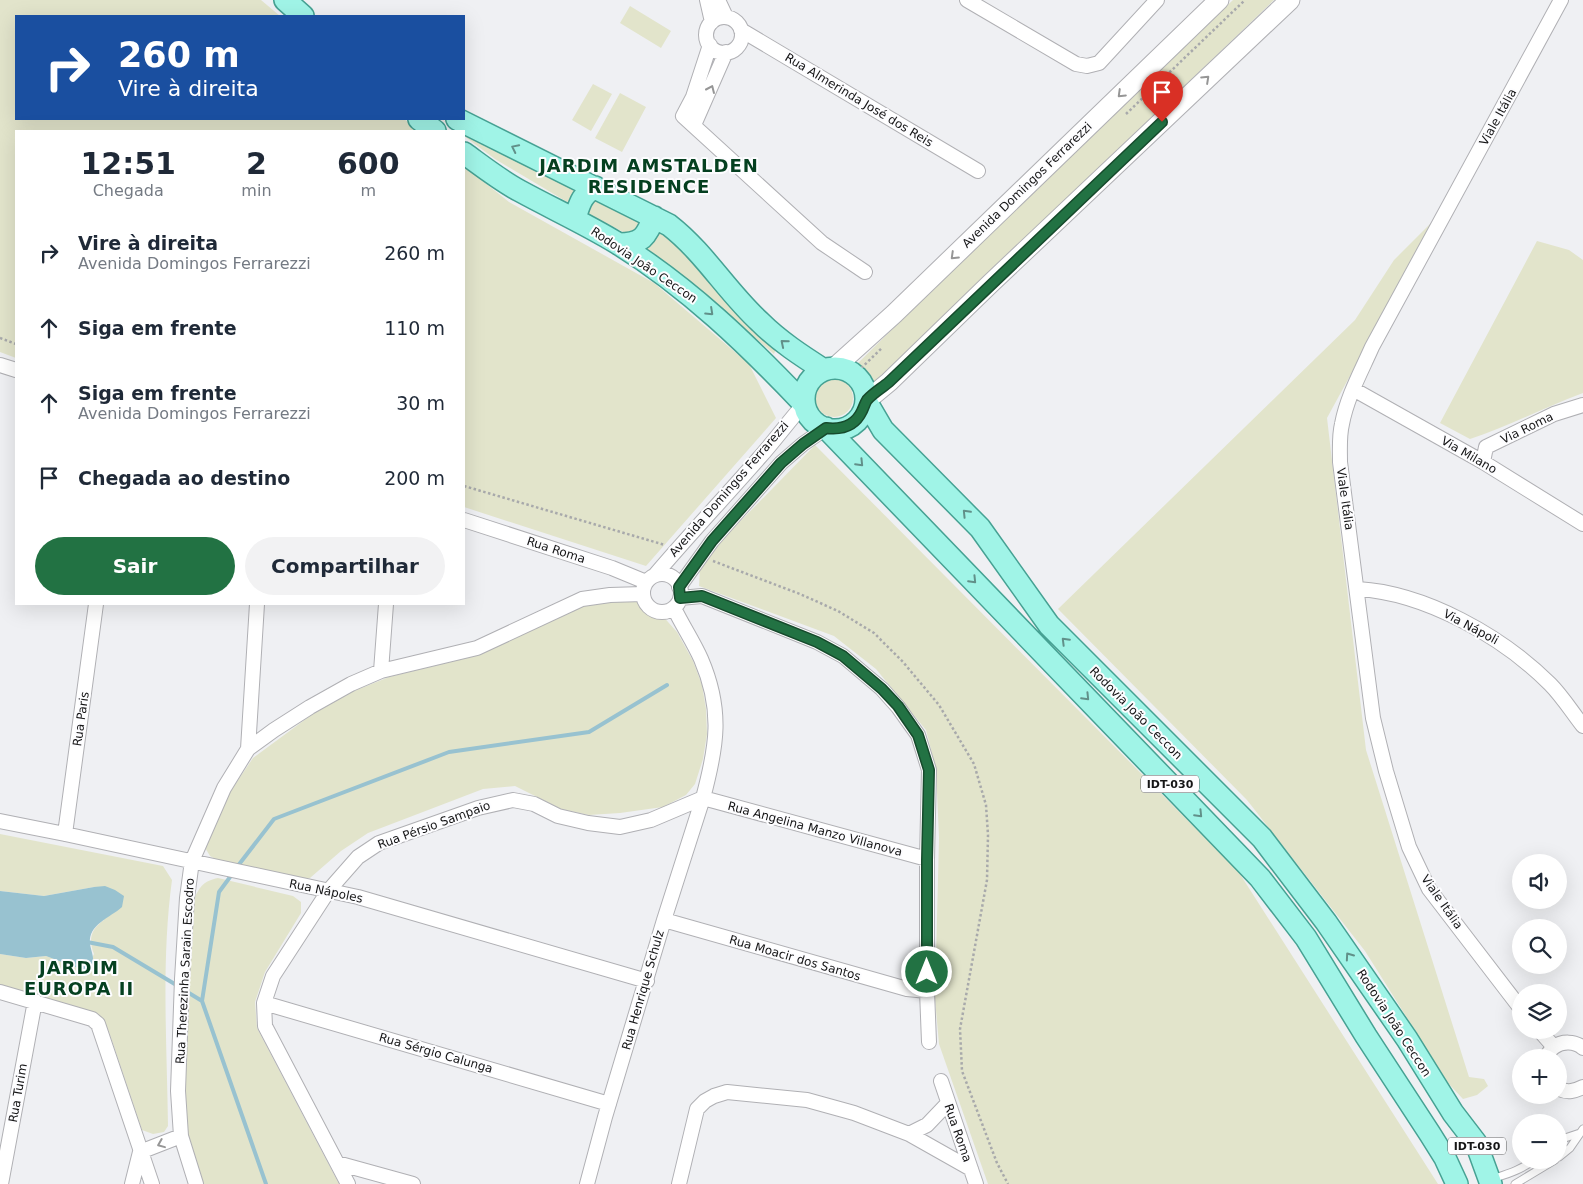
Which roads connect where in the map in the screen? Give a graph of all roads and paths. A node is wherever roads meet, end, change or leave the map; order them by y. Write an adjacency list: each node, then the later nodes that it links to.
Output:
1 (285, 0): 9 (main road)
2 (707, 0): 11 (street)
3 (718, 0): 10 (street)
4 (967, 0): 5 (street)
5 (1156, 0)
6 (1219, 0): 29 (main road, Avenida Domingos Ferrarezzi, one-way to 29)
7 (1290, 0): 32 (main road, one-way to 7)
8 (1561, 0): 31 (street, Viale Itália)
9 (302, 15)
10 (726, 17): 11 (street); 12 (street)
11 (712, 22): 13 (street)
12 (741, 30): 14 (street); 20 (street, Rua Almerinda José dos Reis)
13 (710, 46): 14 (street); 17 (street)
14 (726, 52): 17 (street, one-way to 14)
15 (420, 120): 18 (main road)
16 (459, 120): 21 (main road, one-way to 16)
17 (689, 120): 25 (street)
18 (434, 130)
19 (465, 154): 23 (main road, Rodovia João Ceccon)
20 (978, 171)
21 (595, 187): 22 (main road); 23 (main road)
22 (654, 216): 24 (main road); 29 (main road, one-way to 22)
23 (575, 218): 24 (main road, Rodovia João Ceccon)
24 (619, 244): 33 (main road, Rodovia João Ceccon, one-way to 33)
25 (865, 272)
26 (0, 338): 27 (path)
27 (15, 344)
28 (0, 364): 30 (street)
29 (829, 369): 32 (main road); 33 (main road)
30 (15, 370)
31 (1353, 389): 36 (street, Via Milano); 43 (street, Viale Itália)
32 (866, 401): 35 (main road); 56 (main road, Rodovia João Ceccon / IDT-030, one-way to 32)
33 (804, 404): 35 (main road); 40 (street, Avenida Domingos Ferrarezzi)
34 (1583, 404): 36 (street, Via Roma)
35 (826, 428): 41 (street, Avenida Domingos Ferrarezzi); 57 (main road, Rodovia João Ceccon / IDT-030, one-way to 57)
36 (1483, 462): 39 (street, Via Milano)
37 (465, 486): 40 (path)
38 (465, 520): 42 (street, Rua Roma)
39 (1583, 524)
40 (677, 548): 42 (street, Avenida Domingos Ferrarezzi)
41 (700, 556): 44 (street, Avenida Domingos Ferrarezzi); 96 (path)
42 (648, 584): 44 (street, Rua Roma); 44 (street, Rua Roma); 48 (street, Rua Therezinha Sarain Escodro)
43 (1358, 589): 49 (street, Via Nápoli); 63 (street, Viale Itália)
44 (678, 598): 51 (street); 54 (street, Rua Roma)
45 (96, 605): 53 (street, Rua Paris)
46 (257, 605): 50 (street)
47 (386, 605): 48 (street)
48 (381, 671): 50 (street, Rua Therezinha Sarain Escodro)
49 (1583, 726)
50 (248, 749): 55 (street, Rua Therezinha Sarain Escodro)
51 (703, 798): 54 (street, Rua Angelina Manzo Villanova); 58 (street, Rua Pérsio Sampaio); 59 (street, Rua Henrique Schulz)
52 (0, 821): 53 (street, Rua Nápoles)
53 (65, 834): 55 (street, Rua Nápoles)
54 (927, 860): 61 (street, Rua Roma)
55 (192, 861): 58 (street, Rua Nápoles); 76 (street, Rua Therezinha Sarain Escodro)
56 (1281, 864): 57 (main road); 78 (main road, Rodovia João Ceccon / IDT-030, one-way to 56)
57 (1260, 878): 81 (main road, Rodovia João Ceccon / IDT-030)
58 (329, 890): 60 (street, Rua Nápoles); 65 (street, Rua Pérsio Sampaio)
59 (664, 920): 60 (street, Rua Henrique Schulz); 61 (street, Rua Moacir dos Santos)
60 (647, 981): 73 (street, Rua Henrique Schulz)
61 (927, 991): 66 (street, Rua Roma)
62 (0, 992): 64 (street)
63 (1512, 997)
64 (34, 1002): 80 (street); 87 (street, Rua Turim)
65 (264, 1003): 73 (street, Rua Sérgio Calunga); 82 (street, Rua Pérsio Sampaio)
66 (929, 1042)
67 (1583, 1048): 68 (street)
68 (1555, 1049)
69 (941, 1081): 72 (street, Rua Roma)
70 (1583, 1087): 71 (street)
71 (1567, 1091)
72 (948, 1103): 75 (street); 83 (street, Rua Roma)
73 (609, 1104): 93 (street, Rua Henrique Schulz)
74 (1581, 1131): 77 (lane); 79 (lane)
75 (909, 1134): 83 (street); 94 (street)
76 (181, 1136): 80 (street, one-way to 80); 90 (street, Rua Therezinha Sarain Escodro)
77 (1567, 1137)
78 (1476, 1144): 81 (main road); 86 (main road, Rodovia João Ceccon / IDT-030)
79 (1567, 1150)
80 (140, 1152): 88 (street); 89 (street)
81 (1445, 1158): 97 (main road, Rodovia João Ceccon / IDT-030)
82 (337, 1163): 91 (street, Rua Pérsio Sampaio); 92 (street)
83 (971, 1169): 95 (street, Rua Roma)
84 (1519, 1169): 86 (lane)
85 (1540, 1169): 98 (lane)
86 (1490, 1182)
87 (1, 1184)
88 (132, 1184)
89 (152, 1184)
90 (196, 1184)
91 (348, 1184)
92 (413, 1184)
93 (587, 1184)
94 (679, 1184)
95 (976, 1184)
96 (1008, 1184)
97 (1457, 1184)
98 (1515, 1184)

